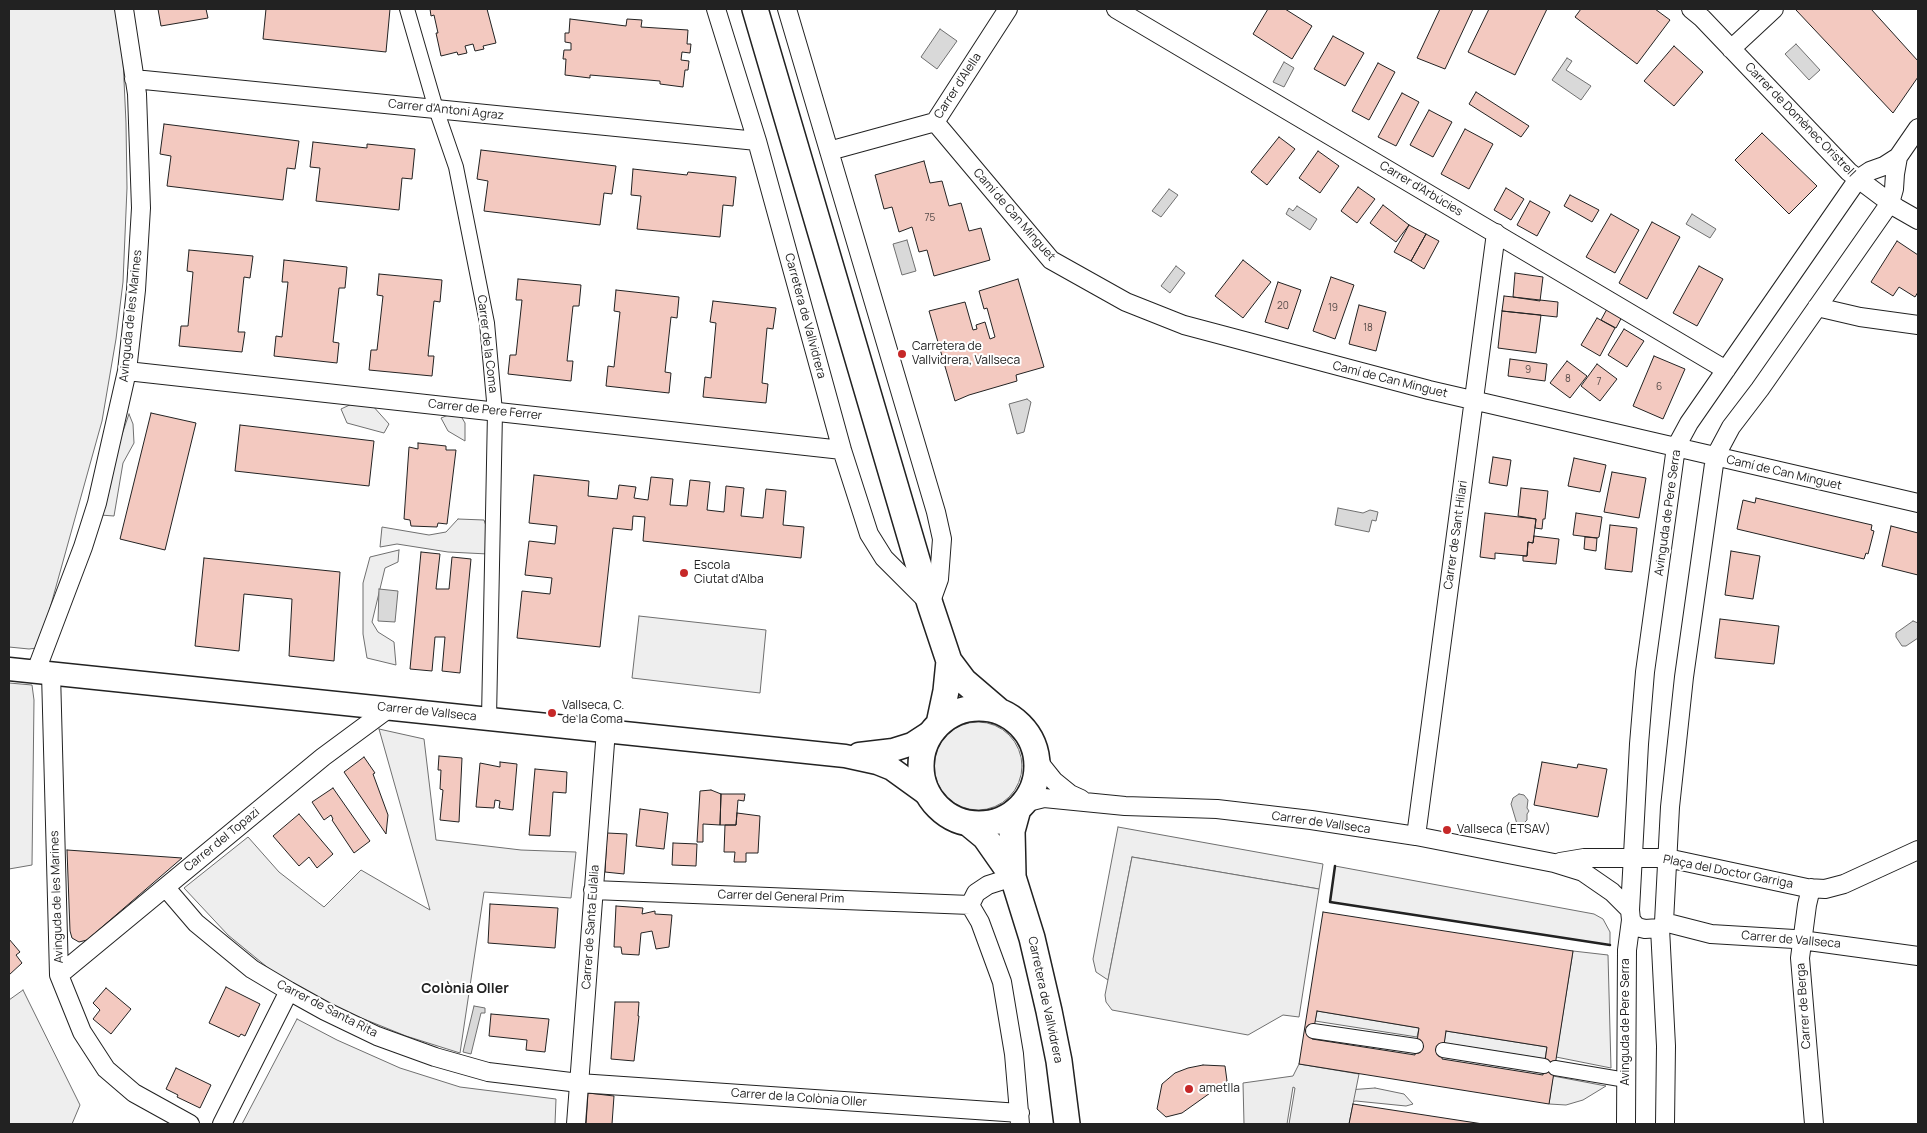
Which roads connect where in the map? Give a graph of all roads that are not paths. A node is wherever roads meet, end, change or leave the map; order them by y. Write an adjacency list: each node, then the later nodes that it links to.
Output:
1 (124, 9): 11 (street, Avinguda de les Marines)
2 (406, 9): 12 (street, Carrer de la Coma)
3 (716, 9): 15 (street, Carretera de Vallvidrera)
4 (755, 9): 32 (main road, Carretera de Vallvidrera)
5 (787, 9): 16 (street)
6 (1008, 9): 13 (street, Carrer d'Alella)
7 (1116, 9): 21 (street, Carrer d'Arbúcies)
8 (1691, 9): 10 (street, Carrer de Domènec Oristrell)
9 (1774, 9): 10 (street)
10 (1731, 49): 18 (street, Carrer de Domènec Oristrell)
11 (134, 79): 12 (street, Carrer d'Antoni Agraz); 24 (street, Avinguda de les Marines)
12 (436, 109): 15 (street, Carrer d'Antoni Agraz); 27 (street, Carrer de la Coma)
13 (935, 122): 16 (street, Carrer d'Alella); 26 (street, Camí de Can Minguet)
14 (1918, 128): 17 (street, Avinguda de Pere Serra)
15 (757, 141): 29 (street, Carretera de Vallvidrera)
16 (829, 151): 32 (street)
17 (1898, 157): 18 (street, Avinguda de Pere Serra); 19 (street, Avinguda de Pere Serra)
18 (1858, 179): 19 (street, Carrer de Domènec Oristrell); 25 (street, Avinguda de Pere Serra)
19 (1890, 202): 20 (street, Carrer de Domènec Oristrell); 22 (street, Avinguda de Pere Serra)
20 (1918, 220)
21 (1496, 233): 25 (street, Carrer d'Arbúcies); 26 (street, Carrer de Sant Hilari)
22 (1817, 307): 23 (street); 30 (street, Avinguda de Pere Serra)
23 (1918, 325)
24 (127, 370): 27 (street, Carrer de Pere Ferrer); 35 (street, Avinguda de les Marines)
25 (1726, 370): 28 (street, Avinguda de Pere Serra)
26 (1474, 400): 28 (street, Camí de Can Minguet); 47 (street, Carrer de Sant Hilari)
27 (495, 412): 29 (street, Carrer de Pere Ferrer); 38 (street, Carrer de la Coma)
28 (1676, 447): 30 (street, Camí de Can Minguet); 49 (street, Avinguda de Pere Serra)
29 (842, 450): 32 (street, Carretera de Vallvidrera)
30 (1715, 457): 31 (street, Camí de Can Minguet); 50 (street, Avinguda de Pere Serra)
31 (1918, 503)
32 (930, 604): 33 (main road, Carretera de Vallvidrera)
33 (949, 661): 37 (main road, Carretera de Vallvidrera); 39 (main road, Carretera de Vallvidrera)
34 (9, 669): 35 (street, Carrer de Vallseca)
35 (44, 672): 36 (street, Carrer de Vallseca); 61 (street, Avinguda de les Marines)
36 (388, 709): 38 (street, Carrer de Vallseca); 53 (street, Carrer del Topazi)
37 (999, 711): 39 (main road); 41 (main road)
38 (489, 718): 40 (street, Carrer de Vallseca)
39 (936, 727): 42 (street); 43 (main road)
40 (606, 730): 42 (street, Carrer de Vallseca); 55 (street, Carrer de Santa Eulàlia)
41 (1035, 750): 44 (street, Carrer de Vallseca); 45 (main road)
42 (845, 756): 43 (street)
43 (928, 795): 46 (main road)
44 (1086, 801): 45 (street, Carrer de Vallseca); 47 (street, Carrer de Vallseca)
45 (1021, 806): 46 (main road); 52 (main road, Carretera de Vallvidrera)
46 (968, 823): 52 (main road, Carretera de Vallvidrera)
47 (1416, 836): 51 (street, Carrer de Vallseca)
48 (1918, 850): 54 (street)
49 (1633, 858): 50 (street, Plaça del Doctor Garriga); 51 (street, Carrer de Vallseca); 57 (street, Avinguda de Pere Serra)
50 (1667, 858): 54 (street, Plaça del Doctor Garriga); 58 (street, Avinguda de Pere Serra)
51 (1554, 863): 57 (street, Carrer de Vallseca)
52 (1013, 877): 56 (street); 72 (main road, Carretera de Vallvidrera)
53 (166, 888): 61 (street, Carrer del Topazi); 62 (street, Carrer de Santa Rita)
54 (1811, 888): 59 (street, Carrer de Berga)
55 (593, 890): 56 (street, Carrer del General Prim); 67 (street, Carrer de Santa Eulàlia)
56 (970, 905): 68 (street)
57 (1631, 915): 58 (street, Carrer de Vallseca); 66 (street, Avinguda de Pere Serra)
58 (1662, 925): 59 (street, Carrer de Vallseca); 74 (street)
59 (1802, 940): 60 (street, Carrer de Vallseca); 75 (street, Carrer de Berga)
60 (1918, 956)
61 (59, 976): 69 (street, Avinguda de les Marines)
62 (289, 991): 67 (street, Carrer de Santa Rita); 70 (street)
63 (1306, 1030): 64 (street)
64 (1416, 1046)
65 (1443, 1050): 66 (street)
66 (1626, 1080): 73 (street, Avinguda de Pere Serra)
67 (579, 1083): 68 (street, Carrer de la Colònia Oller); 71 (street, Carrer de Santa Eulàlia)
68 (1020, 1118)
69 (190, 1124)
70 (222, 1124)
71 (576, 1124)
72 (1067, 1124)
73 (1626, 1124)
74 (1665, 1124)
75 (1814, 1124)

